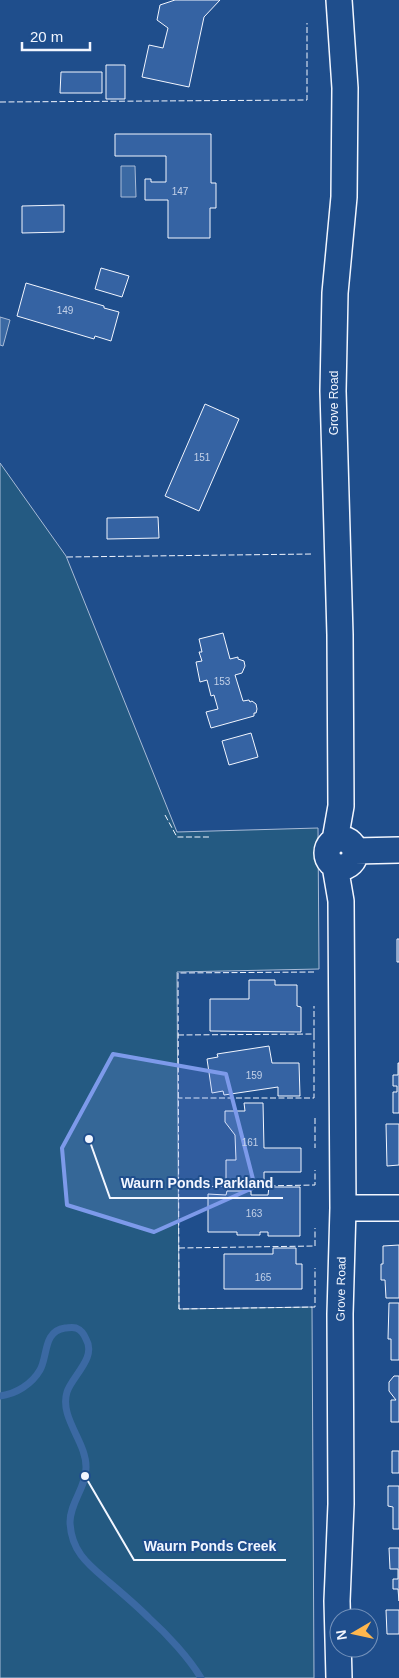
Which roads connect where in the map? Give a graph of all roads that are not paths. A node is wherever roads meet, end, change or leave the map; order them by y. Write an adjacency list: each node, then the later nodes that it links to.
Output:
1 (339, 0): 3 (street, Grove Road)
2 (399, 850): 3 (street)
3 (344, 853): 4 (street, Grove Road)
4 (343, 1208): 5 (street); 6 (street, Grove Road)
5 (399, 1208)
6 (339, 1678)

